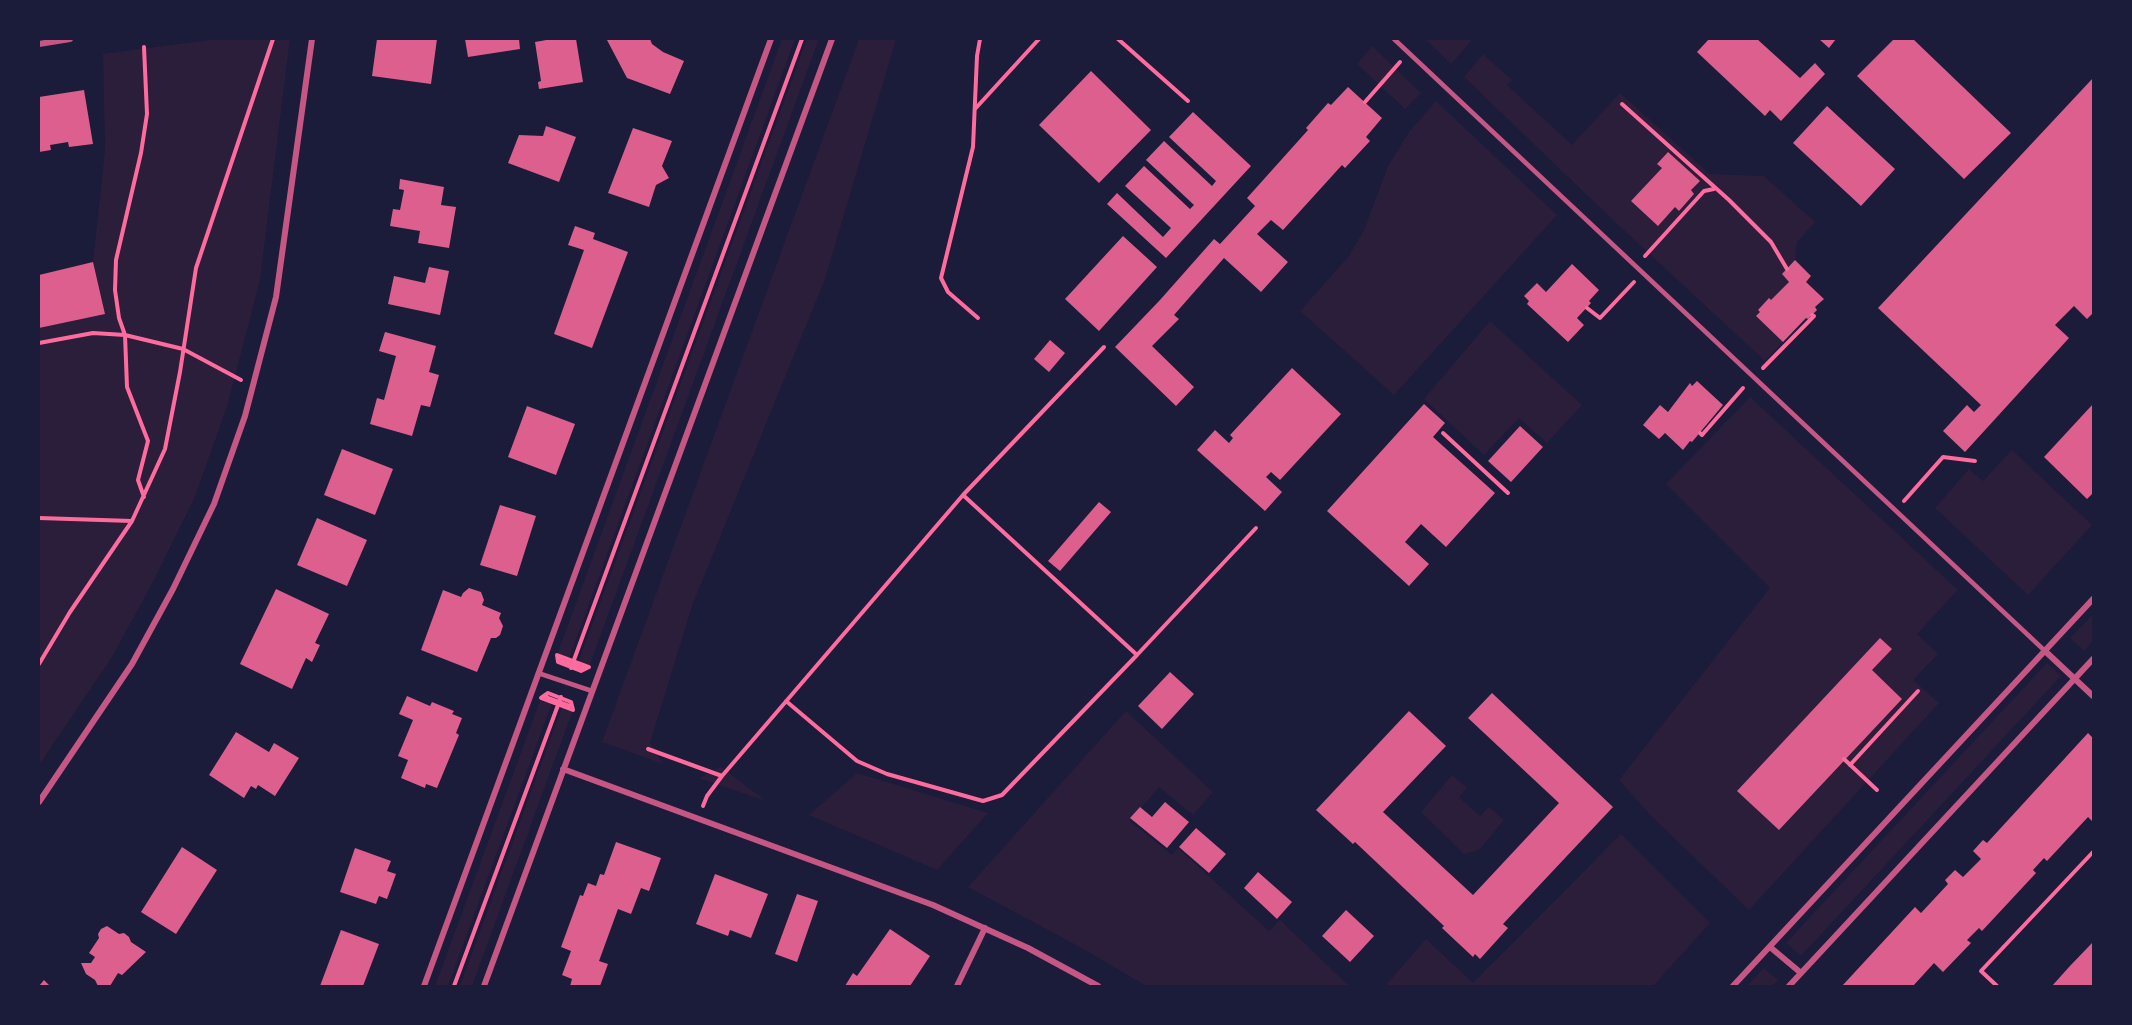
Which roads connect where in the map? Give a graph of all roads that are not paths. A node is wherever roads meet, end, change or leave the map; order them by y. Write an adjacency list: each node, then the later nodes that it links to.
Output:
1 (70, 39): 6 (street)
2 (312, 39): 15 (street)
3 (771, 39): 10 (street)
4 (832, 39): 12 (street)
5 (1394, 39): 8 (lane)
6 (39, 44)
7 (2093, 599): 8 (street)
8 (2045, 651): 11 (street); 17 (street)
9 (2093, 659): 11 (street)
10 (538, 673): 12 (lane); 19 (street)
11 (2075, 679): 13 (street); 18 (street)
12 (592, 692): 14 (street)
13 (2093, 696)
14 (563, 769): 16 (street); 20 (street)
15 (39, 802)
16 (985, 928): 21 (street); 22 (street)
17 (1770, 947): 18 (street); 23 (street)
18 (1801, 973): 24 (street)
19 (424, 986)
20 (484, 986)
21 (957, 986)
22 (1098, 986)
23 (1733, 986)
24 (1789, 986)

